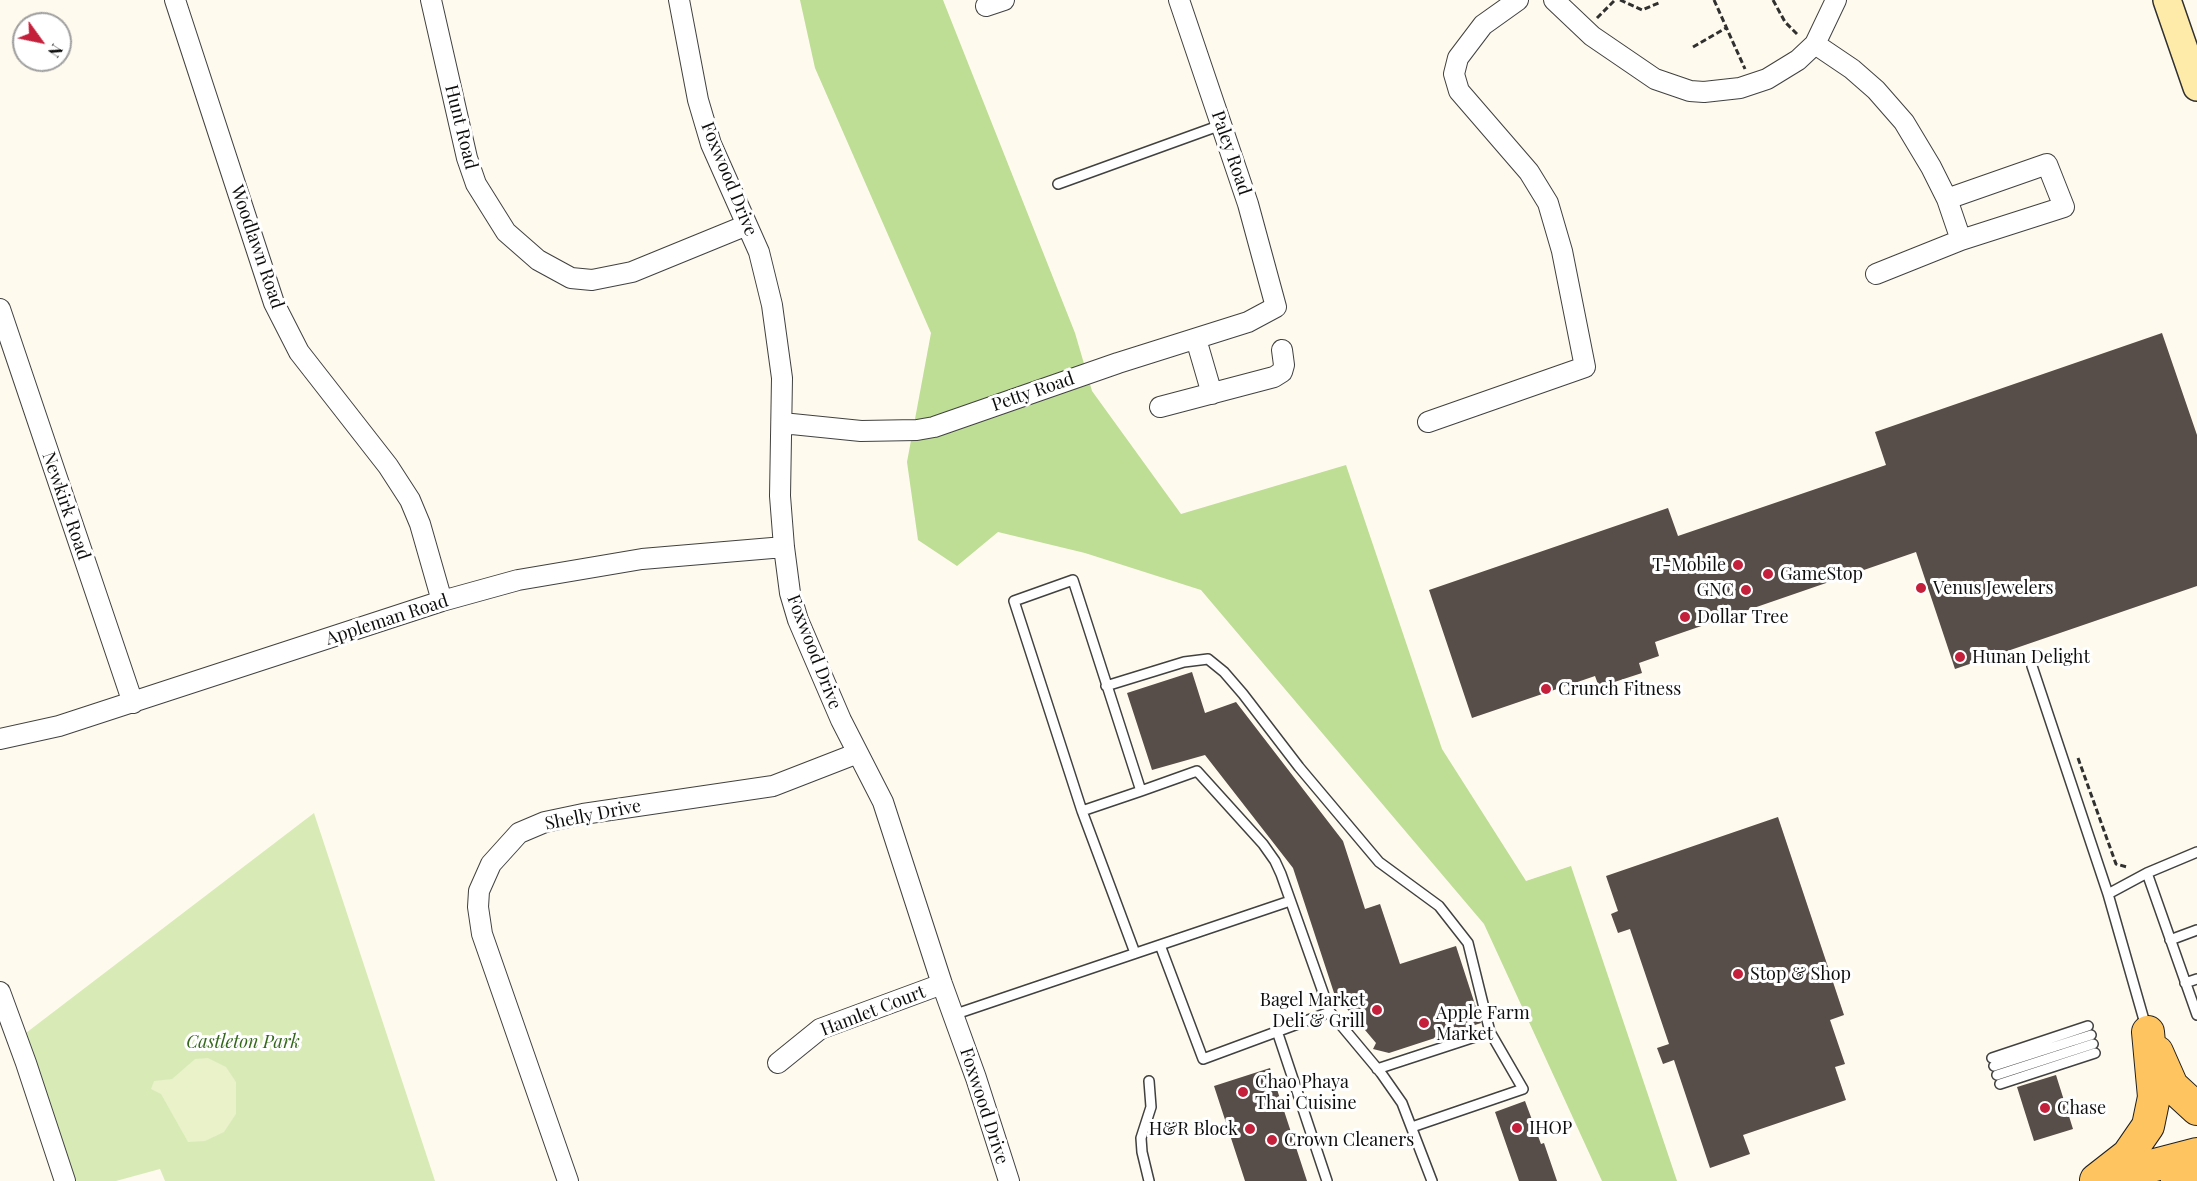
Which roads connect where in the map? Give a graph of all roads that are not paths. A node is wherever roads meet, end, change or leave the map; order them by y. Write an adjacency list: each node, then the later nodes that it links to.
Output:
1 (175, 0): 26 (street, Woodlawn Road)
2 (431, 0): 14 (street, Hunt Road)
3 (680, 0): 14 (street, Foxwood Drive)
4 (1179, 0): 11 (street, Paley Road)
5 (1518, 0): 23 (street)
6 (1554, 0): 9 (street)
7 (1836, 0): 9 (street)
8 (2166, 0): 10 (street)
9 (1813, 46): 13 (street)
10 (2197, 87)
11 (1221, 125): 12 (lane); 17 (street, Paley Road)
12 (1058, 184)
13 (1947, 199): 15 (street); 15 (street)
14 (747, 225): 24 (street, Foxwood Drive)
15 (1961, 240): 16 (street)
16 (1876, 274)
17 (1276, 307): 19 (street, Petty Road)
18 (0, 309): 29 (street, Newkirk Road)
19 (1196, 339): 21 (street); 24 (street, Petty Road)
20 (1282, 350): 21 (street)
21 (1212, 394): 22 (street)
22 (1160, 407)
23 (1428, 422)
24 (782, 423): 25 (street, Foxwood Drive)
25 (784, 547): 26 (street, Appleman Road); 31 (street, Foxwood Drive)
26 (442, 601): 29 (street, Appleman Road)
27 (2032, 666): 36 (lane)
28 (1106, 686): 32 (lane); 33 (lane); 50 (lane)
29 (133, 703): 30 (street, Appleman Road)
30 (0, 740)
31 (858, 753): 44 (street, Foxwood Drive); 61 (street, Shelly Drive)
32 (1141, 791): 33 (lane); 37 (lane)
33 (1082, 811): 41 (lane)
34 (2197, 852): 35 (lane)
35 (2147, 873): 36 (lane); 39 (lane)
36 (2108, 894): 51 (lane)
37 (1290, 901): 40 (lane); 46 (lane)
38 (2197, 930): 39 (lane)
39 (2170, 940): 43 (lane)
40 (1160, 945): 41 (lane); 49 (lane)
41 (1136, 953): 47 (lane)
42 (2197, 979): 43 (lane)
43 (2186, 983): 48 (lane)
44 (942, 984): 47 (street, Foxwood Drive); 52 (street, Hamlet Court)
45 (0, 992): 60 (street)
46 (1330, 1012): 49 (lane); 53 (lane)
47 (953, 1015): 62 (street, Foxwood Drive)
48 (2197, 1015)
49 (1277, 1031): 64 (lane)
50 (1490, 1032): 53 (lane); 57 (lane)
51 (2148, 1032): 56 (main road); 66 (main road)
52 (778, 1063)
53 (1377, 1069): 57 (lane)
54 (1996, 1071): 54 (lane)
55 (1149, 1082): 63 (lane)
56 (2197, 1109)
57 (1412, 1128): 65 (lane)
58 (2197, 1154): 66 (main road)
59 (2197, 1176): 67 (main road)
60 (65, 1181)
61 (568, 1181)
62 (1009, 1181)
63 (1149, 1181)
64 (1327, 1181)
65 (1432, 1181)
66 (2094, 1181)
67 (2177, 1181)

